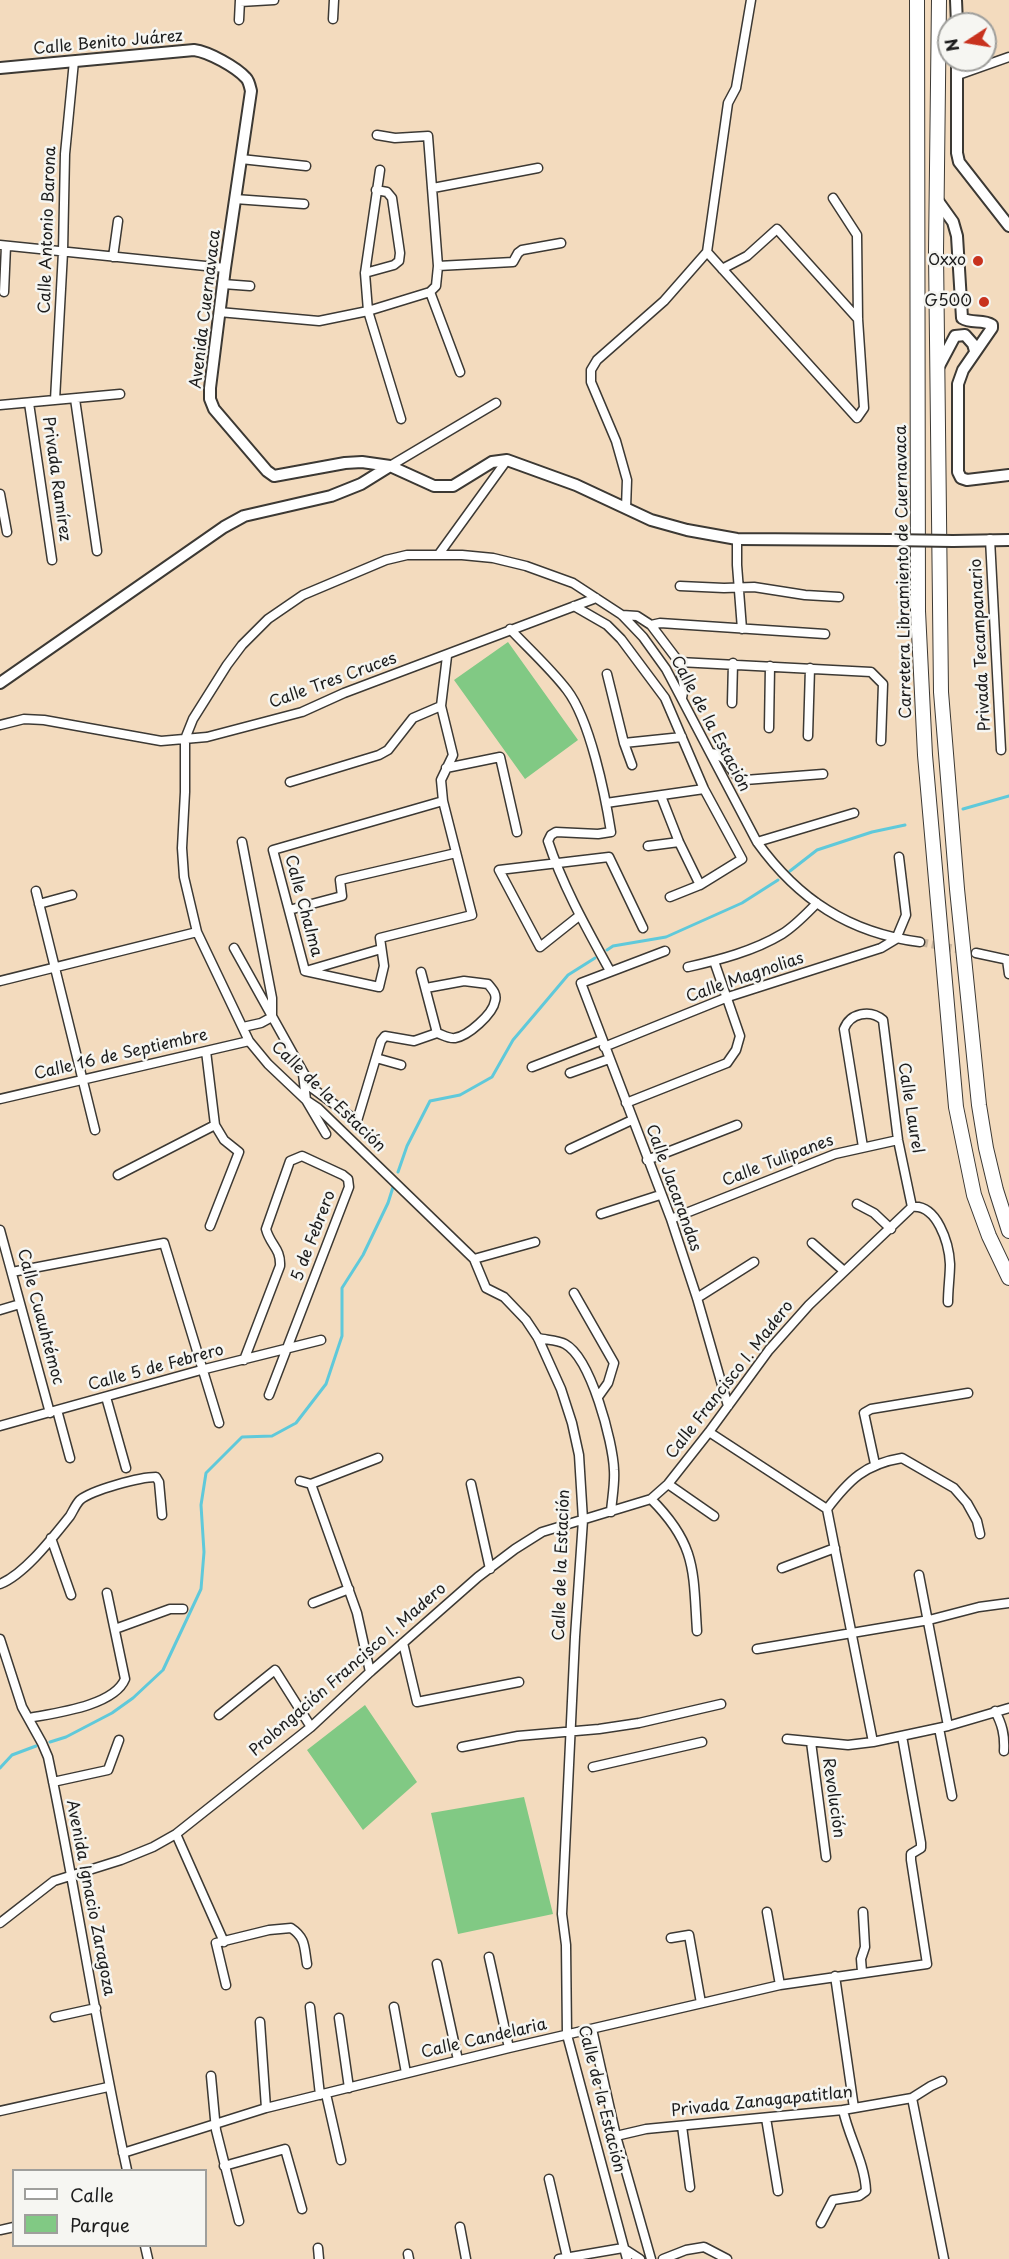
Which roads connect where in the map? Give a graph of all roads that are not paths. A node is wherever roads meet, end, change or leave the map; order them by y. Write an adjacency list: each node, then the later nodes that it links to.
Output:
1 (274, 0): 6 (street)
2 (334, 0): 7 (street)
3 (750, 0): 31 (street)
4 (917, 0): 180 (highway, Carretera Libramiento de Cuernavaca)
5 (939, 0): 24 (highway)
6 (240, 1): 8 (street)
7 (333, 19)
8 (238, 20)
9 (1009, 57): 14 (street)
10 (218, 59): 11 (street, Calle Benito Juárez); 16 (street, Avenida Cuernavaca)
11 (74, 61): 12 (street, Calle Benito Juárez); 30 (street, Calle Antonio Barona)
12 (0, 68)
13 (958, 72): 14 (street)
14 (958, 75): 27 (street)
15 (377, 135): 20 (street)
16 (241, 159): 17 (street); 23 (street, Avenida Cuernavaca)
17 (306, 166)
18 (538, 168): 20 (street)
19 (380, 170): 21 (street)
20 (433, 188): 33 (street)
21 (376, 190): 36 (street); 36 (street)
22 (833, 198): 43 (street)
23 (235, 199): 25 (street); 34 (street, Avenida Cuernavaca)
24 (938, 201): 44 (street); 45 (highway)
25 (304, 204)
26 (118, 221): 32 (street)
27 (1009, 226)
28 (561, 243): 33 (street)
29 (3, 246): 30 (street); 39 (street)
30 (63, 252): 32 (street); 49 (street, Calle Antonio Barona)
31 (707, 252): 35 (street); 58 (street)
32 (113, 257): 34 (street)
33 (438, 266): 40 (street)
34 (225, 268): 37 (street, Avenida Cuernavaca)
35 (722, 269): 43 (street); 43 (street)
36 (365, 273): 41 (street)
37 (223, 284): 38 (street); 42 (street, Avenida Cuernavaca)
38 (250, 286)
39 (4, 292)
40 (430, 292): 41 (street); 46 (street)
41 (368, 311): 42 (street); 53 (street)
42 (219, 312): 55 (street, Avenida Cuernavaca)
43 (858, 319)
44 (975, 351): 45 (street); 56 (street)
45 (938, 368): 173 (highway)
46 (460, 372)
47 (120, 394): 48 (street)
48 (75, 399): 49 (street); 63 (street)
49 (55, 400): 50 (street)
50 (30, 403): 52 (street); 65 (street, Privada Ramírez)
51 (496, 403): 55 (street)
52 (0, 405)
53 (401, 419)
54 (507, 460): 55 (street, Avenida Cuernavaca); 58 (street); 64 (street)
55 (390, 466): 82 (street)
56 (1009, 475)
57 (0, 494): 59 (street)
58 (626, 508): 60 (street)
59 (7, 532)
60 (737, 539): 61 (street, bridge); 67 (street)
61 (990, 539): 62 (street); 93 (street, Privada Tecampanario)
62 (1009, 540)
63 (97, 551)
64 (439, 554): 69 (street, Calle de la Estación); 90 (street, Calle de la Estación)
65 (52, 560)
66 (680, 586): 67 (street)
67 (740, 586): 68 (street); 74 (street)
68 (839, 597)
69 (596, 598): 70 (street, Calle Tres Cruces); 71 (street, Calle de la Estación)
70 (574, 606): 73 (street, Calle Tres Cruces); 89 (street)
71 (622, 615): 72 (street); 83 (street, Calle de la Estación)
72 (651, 625): 74 (street); 77 (street)
73 (510, 629): 76 (street, Calle Tres Cruces); 102 (street)
74 (742, 629): 75 (street)
75 (825, 634)
76 (447, 656): 85 (street); 90 (street, Calle Tres Cruces)
77 (679, 662): 78 (street); 83 (street)
78 (733, 663): 79 (street); 84 (street)
79 (770, 666): 80 (street); 87 (street)
80 (810, 668): 88 (street); 91 (street)
81 (607, 674): 92 (street)
82 (0, 683)
83 (682, 698): 94 (street, Calle de la Estación)
84 (732, 703)
85 (441, 706): 96 (street); 98 (street)
86 (0, 724): 90 (street, Calle Tres Cruces)
87 (769, 728)
88 (808, 736)
89 (682, 737): 92 (street); 99 (street)
90 (185, 739): 121 (street, Calle de la Estación)
91 (881, 741)
92 (624, 743): 95 (street)
93 (1001, 750)
94 (711, 753): 97 (street); 107 (street, Calle de la Estación)
95 (632, 765)
96 (446, 768): 101 (street); 104 (street)
97 (823, 774)
98 (290, 782)
99 (704, 789): 100 (street); 112 (street)
100 (661, 796): 102 (street); 106 (street)
101 (443, 801): 109 (street); 118 (street, Calle Chalma)
102 (606, 803): 111 (street)
103 (854, 813): 107 (street)
104 (517, 832)
105 (242, 842): 139 (street)
106 (679, 842): 108 (street); 112 (street)
107 (757, 842): 116 (street, Calle de la Estación)
108 (648, 846)
109 (456, 854): 118 (street); 125 (street)
110 (898, 857): 122 (street)
111 (555, 863): 119 (street); 119 (street); 120 (street)
112 (700, 885): 115 (street)
113 (36, 891): 117 (street)
114 (72, 895): 117 (street)
115 (670, 897)
116 (817, 903): 122 (street, Calle de la Estación); 129 (street)
117 (39, 904): 130 (street)
118 (289, 909): 132 (street, Calle Chalma)
119 (579, 916): 133 (street)
120 (644, 928)
121 (198, 932): 130 (street); 140 (street, Calle de la Estación)
122 (896, 939): 123 (street, Calle de la Estación); 138 (street, Calle Magnolias)
123 (920, 942)
124 (234, 948): 139 (street)
125 (381, 949): 132 (street); 132 (street)
126 (665, 951): 133 (street)
127 (976, 953): 128 (street)
128 (1008, 960): 135 (street)
129 (714, 961): 131 (street); 138 (street)
130 (54, 967): 136 (street); 151 (street)
131 (688, 967)
132 (305, 971)
133 (610, 971): 143 (street, Calle Jacarandas)
134 (421, 972): 137 (street)
135 (1009, 974)
136 (0, 981)
137 (426, 988): 141 (street); 141 (street)
138 (728, 997): 143 (street, Calle Magnolias); 154 (street)
139 (272, 1017): 140 (street); 149 (street)
140 (243, 1027): 142 (street, Calle de la Estación)
141 (437, 1033): 145 (street)
142 (249, 1041): 144 (street, Calle 16 de Septiembre); 153 (street, Calle de la Estación)
143 (603, 1043): 146 (street, Calle Jacarandas); 148 (street, Calle Magnolias)
144 (206, 1051): 151 (street, Calle 16 de Septiembre); 156 (street)
145 (376, 1058): 147 (street); 149 (street)
146 (609, 1059): 150 (street); 154 (street, Calle Jacarandas)
147 (401, 1065)
148 (532, 1067)
149 (303, 1073): 153 (street)
150 (570, 1073)
151 (81, 1080): 152 (street, Calle 16 de Septiembre); 158 (street)
152 (0, 1099)
153 (306, 1100): 159 (street); 176 (street, Calle de la Estación)
154 (626, 1103): 155 (street, Calle Jacarandas)
155 (632, 1120): 162 (street); 163 (street, Calle Jacarandas)
156 (215, 1125): 164 (street); 170 (street)
157 (737, 1125): 163 (street)
158 (95, 1130)
159 (326, 1134)
160 (898, 1140): 161 (street, Calle Tulipanes); 161 (street, Calle Laurel); 167 (street, Calle Laurel)
161 (863, 1147): 169 (street, Calle Tulipanes)
162 (570, 1149)
163 (647, 1160): 165 (street, Calle Jacarandas)
164 (118, 1175)
165 (660, 1195): 168 (street); 169 (street, Calle Jacarandas)
166 (856, 1203): 171 (street)
167 (912, 1207): 171 (street, Calle Francisco I. Madero); 183 (street)
168 (601, 1214)
169 (671, 1219): 182 (street, Calle Jacarandas)
170 (210, 1226)
171 (891, 1229): 178 (street, Calle Francisco I. Madero)
172 (0, 1230): 179 (street, Calle Cuauhtémoc)
173 (1009, 1231)
174 (535, 1242): 176 (street)
175 (812, 1243): 178 (street)
176 (474, 1259): 186 (street, Calle de la Estación)
177 (754, 1262): 182 (street)
178 (844, 1271): 195 (street, Calle Francisco I. Madero)
179 (12, 1272): 184 (street, Calle Cuauhtémoc); 190 (street)
180 (1009, 1278)
181 (574, 1293): 194 (street)
182 (697, 1298): 195 (street, Calle Jacarandas)
183 (948, 1302)
184 (20, 1304): 185 (street); 196 (street, Calle Cuauhtémoc)
185 (0, 1310)
186 (538, 1338): 194 (street); 213 (street, Calle de la Estación)
187 (321, 1340): 188 (street, Calle 5 de Febrero)
188 (285, 1350): 189 (street, Calle 5 de Febrero); 189 (street, 5 de Febrero); 192 (street, 5 de Febrero)
189 (244, 1360): 190 (street, Calle 5 de Febrero)
190 (201, 1370): 193 (street, Calle 5 de Febrero); 197 (street)
191 (968, 1393): 202 (street)
192 (269, 1395)
193 (106, 1397): 196 (street, Calle 5 de Febrero); 203 (street)
194 (598, 1397): 210 (street)
195 (728, 1406): 199 (street, Calle Francisco I. Madero)
196 (54, 1412): 198 (street, Calle 5 de Febrero); 200 (street, Calle Cuauhtémoc)
197 (219, 1424)
198 (0, 1426)
199 (709, 1432): 207 (street, Calle Francisco I. Madero); 209 (street)
200 (70, 1458)
201 (378, 1458): 205 (street)
202 (875, 1464): 209 (street); 214 (street)
203 (126, 1468)
204 (300, 1481): 205 (street)
205 (311, 1484): 221 (street)
206 (471, 1484): 218 (street)
207 (668, 1484): 208 (street, Calle Francisco I. Madero); 212 (street)
208 (651, 1499): 210 (street, Calle Francisco I. Madero); 229 (street)
209 (827, 1509): 216 (street)
210 (611, 1512): 213 (street, Calle Francisco I. Madero)
211 (162, 1515): 215 (street)
212 (714, 1516)
213 (583, 1520): 218 (street, Prolongación Francisco I. Madero); 243 (street, Calle de la Estación)
214 (980, 1534)
215 (51, 1538): 220 (street); 223 (street)
216 (835, 1548): 217 (street); 230 (street)
217 (782, 1568)
218 (490, 1569): 232 (street, Prolongación Francisco I. Madero)
219 (919, 1575): 227 (street)
220 (0, 1584)
221 (349, 1588): 224 (street); 234 (street)
222 (108, 1593): 228 (street)
223 (71, 1595)
224 (313, 1603)
225 (1009, 1603): 227 (street)
226 (183, 1609): 228 (street)
227 (928, 1620): 230 (street); 242 (street)
228 (115, 1629): 240 (street)
229 (697, 1631)
230 (852, 1632): 233 (street); 248 (street)
231 (0, 1639): 240 (street, Avenida Ignacio Zaragoza)
232 (404, 1643): 234 (street, Prolongación Francisco I. Madero); 235 (street)
233 (758, 1649)
234 (370, 1672): 241 (street, Prolongación Francisco I. Madero)
235 (519, 1682)
236 (721, 1704): 243 (street)
237 (1009, 1708): 238 (street)
238 (995, 1711): 242 (street); 251 (street)
239 (219, 1715): 241 (street)
240 (29, 1718): 253 (street, Avenida Ignacio Zaragoza)
241 (311, 1727): 255 (street, Prolongación Francisco I. Madero)
242 (944, 1727): 244 (street); 254 (street)
243 (571, 1731): 250 (street); 278 (street, Calle de la Estación)
244 (902, 1736): 248 (street); 266 (street, Calle Candelaria)
245 (787, 1739): 249 (street)
246 (119, 1740): 253 (street)
247 (702, 1742): 252 (street)
248 (873, 1742): 249 (street)
249 (811, 1743): 256 (street, Revolución)
250 (462, 1747)
251 (1004, 1751)
252 (593, 1767)
253 (53, 1782): 257 (street, Avenida Ignacio Zaragoza)
254 (952, 1796)
255 (176, 1834): 257 (street, Prolongación Francisco I. Madero); 262 (street)
256 (826, 1857)
257 (70, 1876): 260 (street); 273 (street, Avenida Ignacio Zaragoza)
258 (767, 1912): 269 (street)
259 (863, 1912): 266 (street)
260 (0, 1923)
261 (671, 1938): 270 (street)
262 (224, 1942): 264 (street); 268 (street)
263 (489, 1957): 279 (street)
264 (307, 1964)
265 (437, 1964): 280 (street)
266 (862, 1972): 267 (street, Calle Candelaria)
267 (835, 1976): 269 (street, Calle Candelaria); 289 (street)
268 (226, 1985)
269 (780, 1985): 270 (street, Calle Candelaria)
270 (701, 2003): 277 (street, Calle Candelaria)
271 (310, 2007): 286 (street)
272 (394, 2007): 281 (street)
273 (96, 2008): 274 (street); 284 (street, Avenida Ignacio Zaragoza)
274 (55, 2017)
275 (339, 2018): 285 (street)
276 (260, 2022): 288 (street)
277 (592, 2029): 278 (street, Calle Candelaria); 295 (street, Calle de la Estación)
278 (567, 2035): 279 (street, Calle Candelaria); 308 (street, Calle de la Estación)
279 (509, 2048): 280 (street, Calle Candelaria)
280 (458, 2060): 281 (street, Calle Candelaria)
281 (406, 2073): 285 (street, Calle Candelaria)
282 (211, 2076): 293 (street)
283 (942, 2081): 287 (street)
284 (108, 2087): 291 (street); 296 (street, Avenida Ignacio Zaragoza)
285 (349, 2088): 286 (street, Calle Candelaria)
286 (323, 2095): 288 (street, Calle Candelaria); 297 (street)
287 (912, 2098): 289 (street, Privada Zanagapatitlan); 318 (street)
288 (266, 2108): 293 (street, Calle Candelaria)
289 (854, 2108): 290 (street, Privada Zanagapatitlan)
290 (843, 2110): 292 (street, Privada Zanagapatitlan); 305 (street)
291 (0, 2111)
292 (766, 2118): 294 (street, Privada Zanagapatitlan); 302 (street)
293 (215, 2124): 296 (street, Calle Candelaria); 298 (street)
294 (682, 2126): 295 (street, Privada Zanagapatitlan); 301 (street)
295 (616, 2136): 315 (street, Calle de la Estación)
296 (123, 2153): 299 (street, Avenida Ignacio Zaragoza)
297 (341, 2160)
298 (224, 2166): 303 (street); 304 (street)
299 (127, 2169)
300 (549, 2179): 310 (street)
301 (690, 2187)
302 (778, 2191)
303 (302, 2209)
304 (239, 2221)
305 (821, 2223)
306 (460, 2227): 312 (street)
307 (318, 2248): 311 (street)
308 (623, 2248): 310 (street); 313 (street, Calle de la Estación); 314 (street)
309 (688, 2255): 316 (street); 317 (street)
310 (568, 2258)
311 (319, 2259)
312 (466, 2259)
313 (627, 2259)
314 (640, 2259)
315 (651, 2259)
316 (663, 2259)
317 (727, 2259)
318 (944, 2259)

